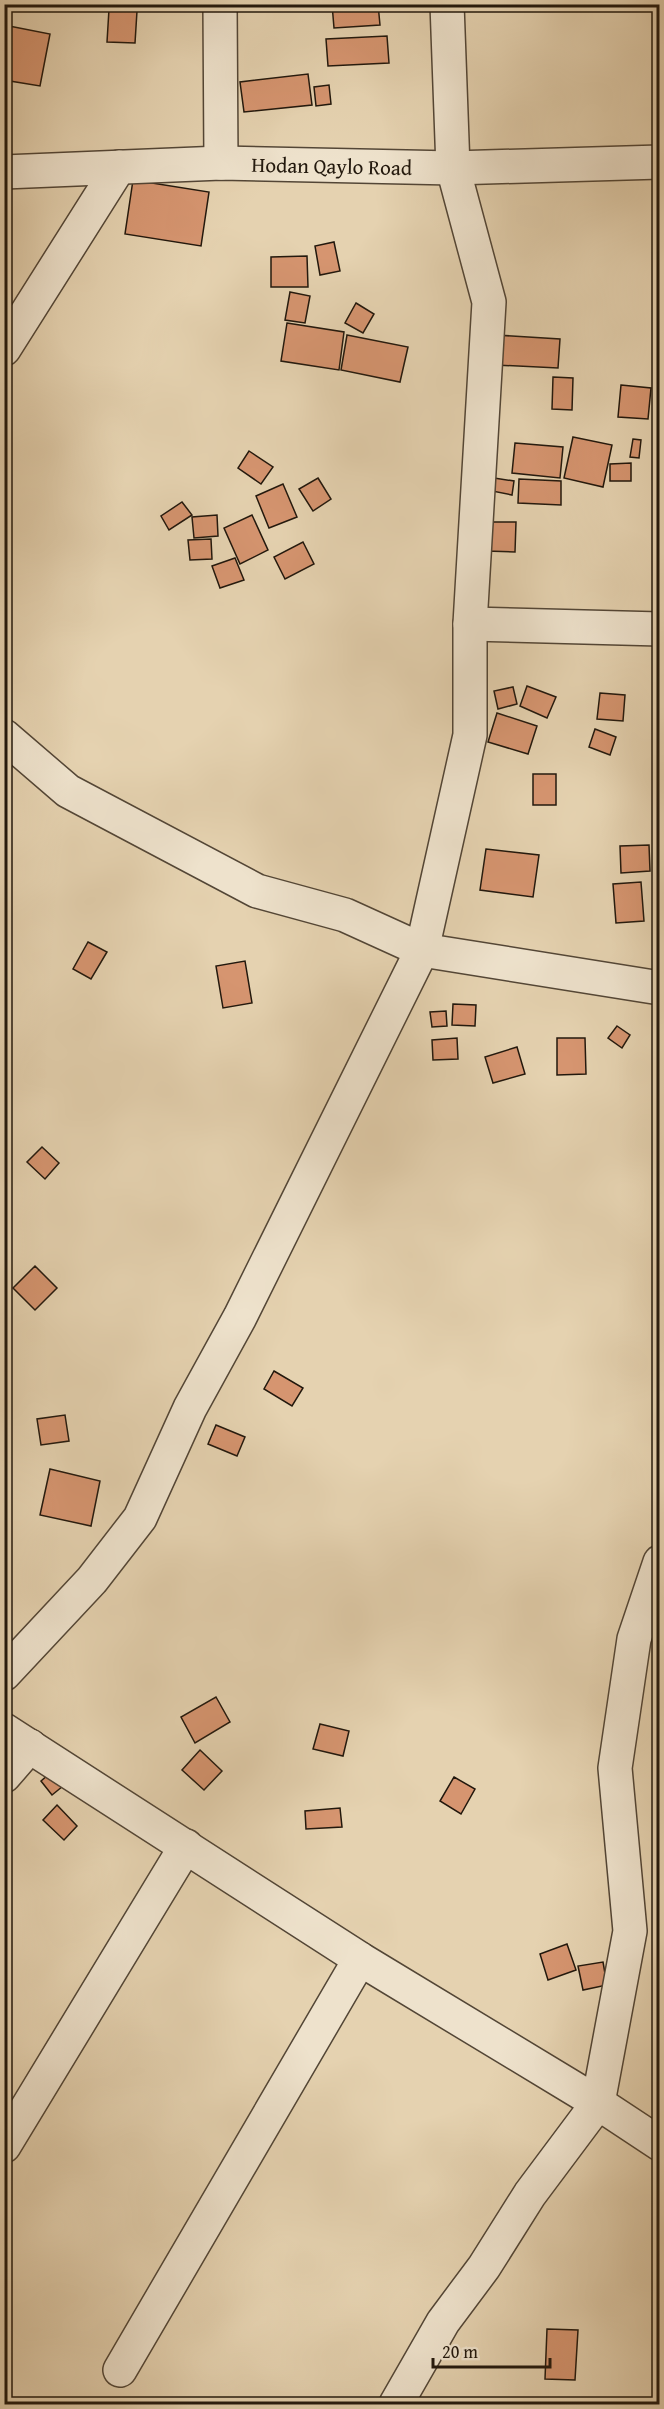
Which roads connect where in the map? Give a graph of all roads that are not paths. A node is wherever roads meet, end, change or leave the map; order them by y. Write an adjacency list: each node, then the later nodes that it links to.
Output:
1 (220, 4): 4 (street)
2 (447, 4): 6 (street)
3 (660, 162): 6 (street, Hodan Qaylo Road)
4 (220, 163): 5 (street, Hodan Qaylo Road); 6 (street, Hodan Qaylo Road)
5 (119, 167): 7 (street, Hodan Qaylo Road); 8 (street)
6 (453, 168): 9 (street)
7 (4, 172)
8 (4, 348)
9 (470, 624): 10 (street); 12 (street)
10 (660, 628)
11 (4, 736): 12 (street)
12 (422, 950): 13 (street); 15 (street)
13 (660, 988)
14 (660, 1562): 20 (street)
15 (4, 1674)
16 (17, 1738): 17 (street); 18 (street)
17 (4, 1776)
18 (186, 1846): 19 (street); 22 (street)
19 (360, 1959): 20 (street); 23 (street)
20 (598, 2103): 21 (street); 24 (street)
21 (660, 2144)
22 (4, 2146)
23 (120, 2370)
24 (396, 2404)

